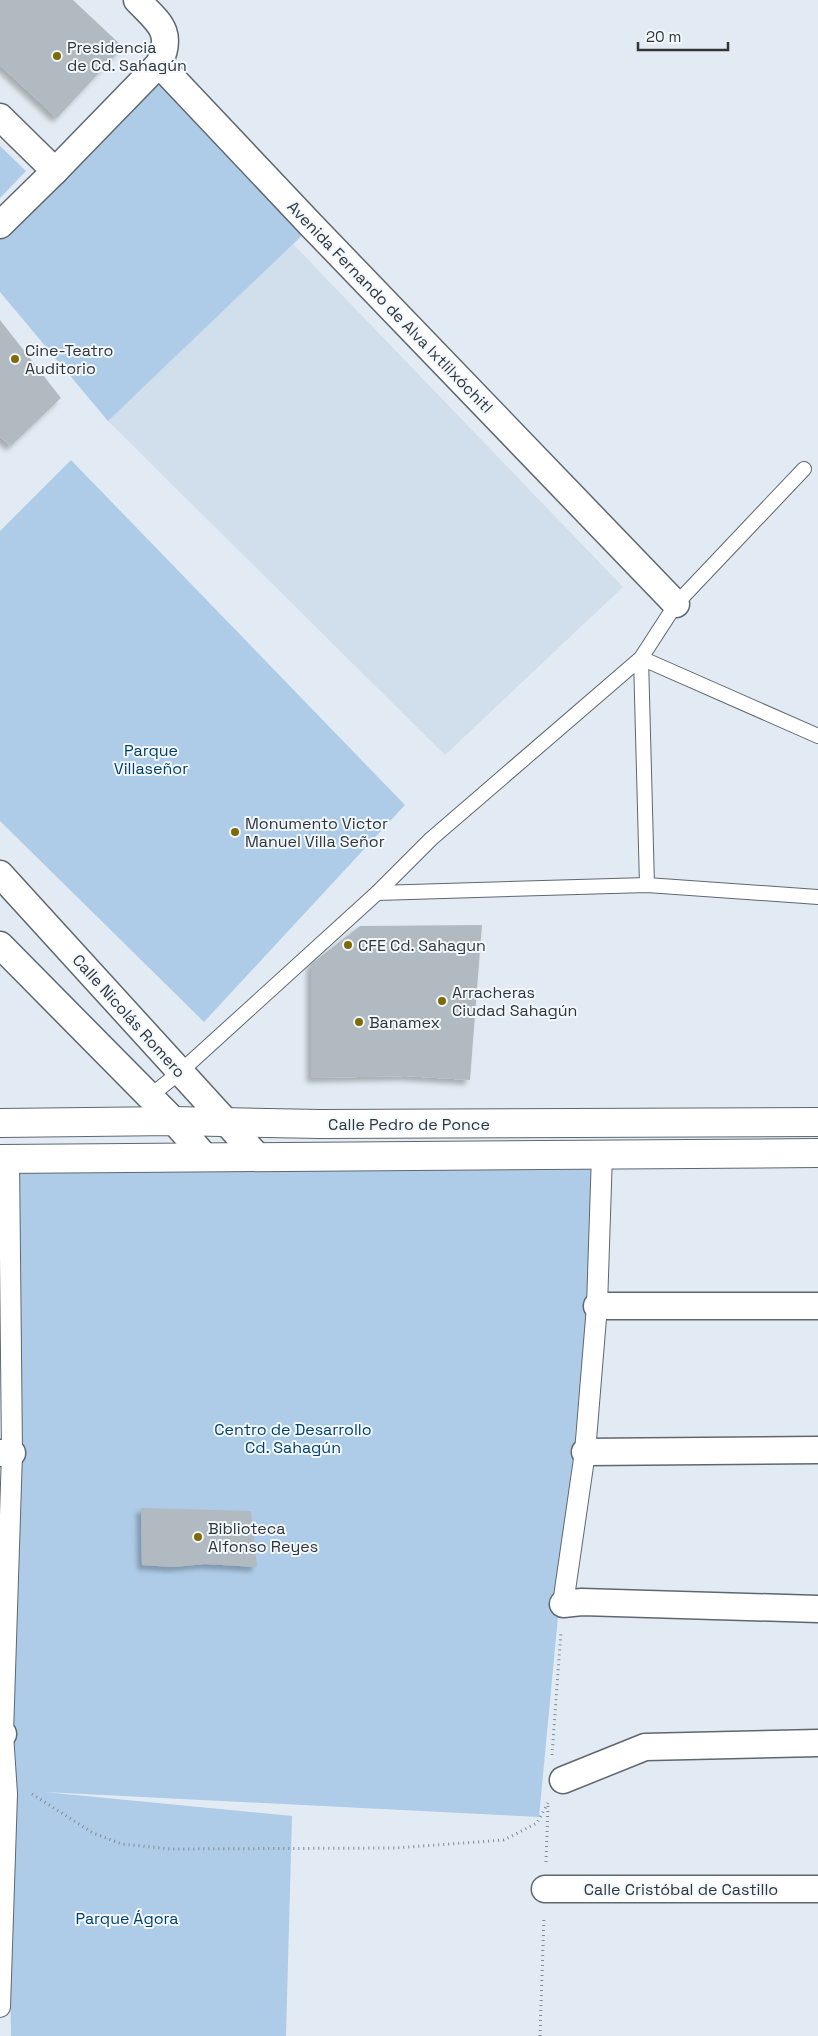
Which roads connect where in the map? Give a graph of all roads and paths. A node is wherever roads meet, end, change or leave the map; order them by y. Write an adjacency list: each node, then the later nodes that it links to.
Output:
1 (137, 0): 2 (street)
2 (159, 64): 4 (street); 7 (street, Avenida Fernando de Alva Ixtlilxóchitl)
3 (0, 117): 4 (street)
4 (55, 171): 5 (street)
5 (0, 225)
6 (804, 469): 7 (lane)
7 (676, 604): 8 (lane)
8 (641, 658): 9 (lane); 11 (lane); 12 (lane)
9 (818, 736)
10 (0, 874): 15 (street, Calle Nicolás Romero)
11 (647, 885): 12 (lane); 13 (lane)
12 (377, 893): 15 (lane)
13 (818, 897)
14 (0, 945): 16 (street)
15 (180, 1072): 16 (lane); 19 (street, Calle Nicolás Romero)
16 (149, 1097): 17 (street)
17 (174, 1121): 19 (street, Calle Pedro de Ponce); 20 (street, Calle Pedro de Ponce); 23 (street)
18 (818, 1122): 19 (street, Calle Pedro de Ponce)
19 (227, 1123): 24 (street, Calle Nicolás Romero)
20 (0, 1124)
21 (818, 1153): 22 (street, Calle Pedro de Ponce)
22 (602, 1154): 24 (street, Calle Pedro de Ponce); 26 (street)
23 (205, 1157): 24 (street, Calle Pedro de Ponce); 25 (street, Calle Pedro de Ponce)
24 (258, 1157)
25 (5, 1159): 30 (street)
26 (597, 1306): 27 (street); 29 (street)
27 (818, 1306)
28 (818, 1450): 29 (street)
29 (585, 1452): 31 (street)
30 (6, 1453): 33 (street)
31 (563, 1604): 32 (street); 35 (path)
32 (818, 1609)
33 (1, 1734): 37 (street)
34 (818, 1743): 36 (street)
35 (551, 1756)
36 (556, 1787): 38 (path); 38 (path)
37 (7, 1794): 38 (path); 39 (street)
38 (548, 1804): 40 (path)
39 (2, 1875): 42 (street)
40 (544, 1889): 41 (street, Calle Cristóbal de Castillo); 43 (path)
41 (818, 1889)
42 (0, 2007)
43 (540, 2036)

